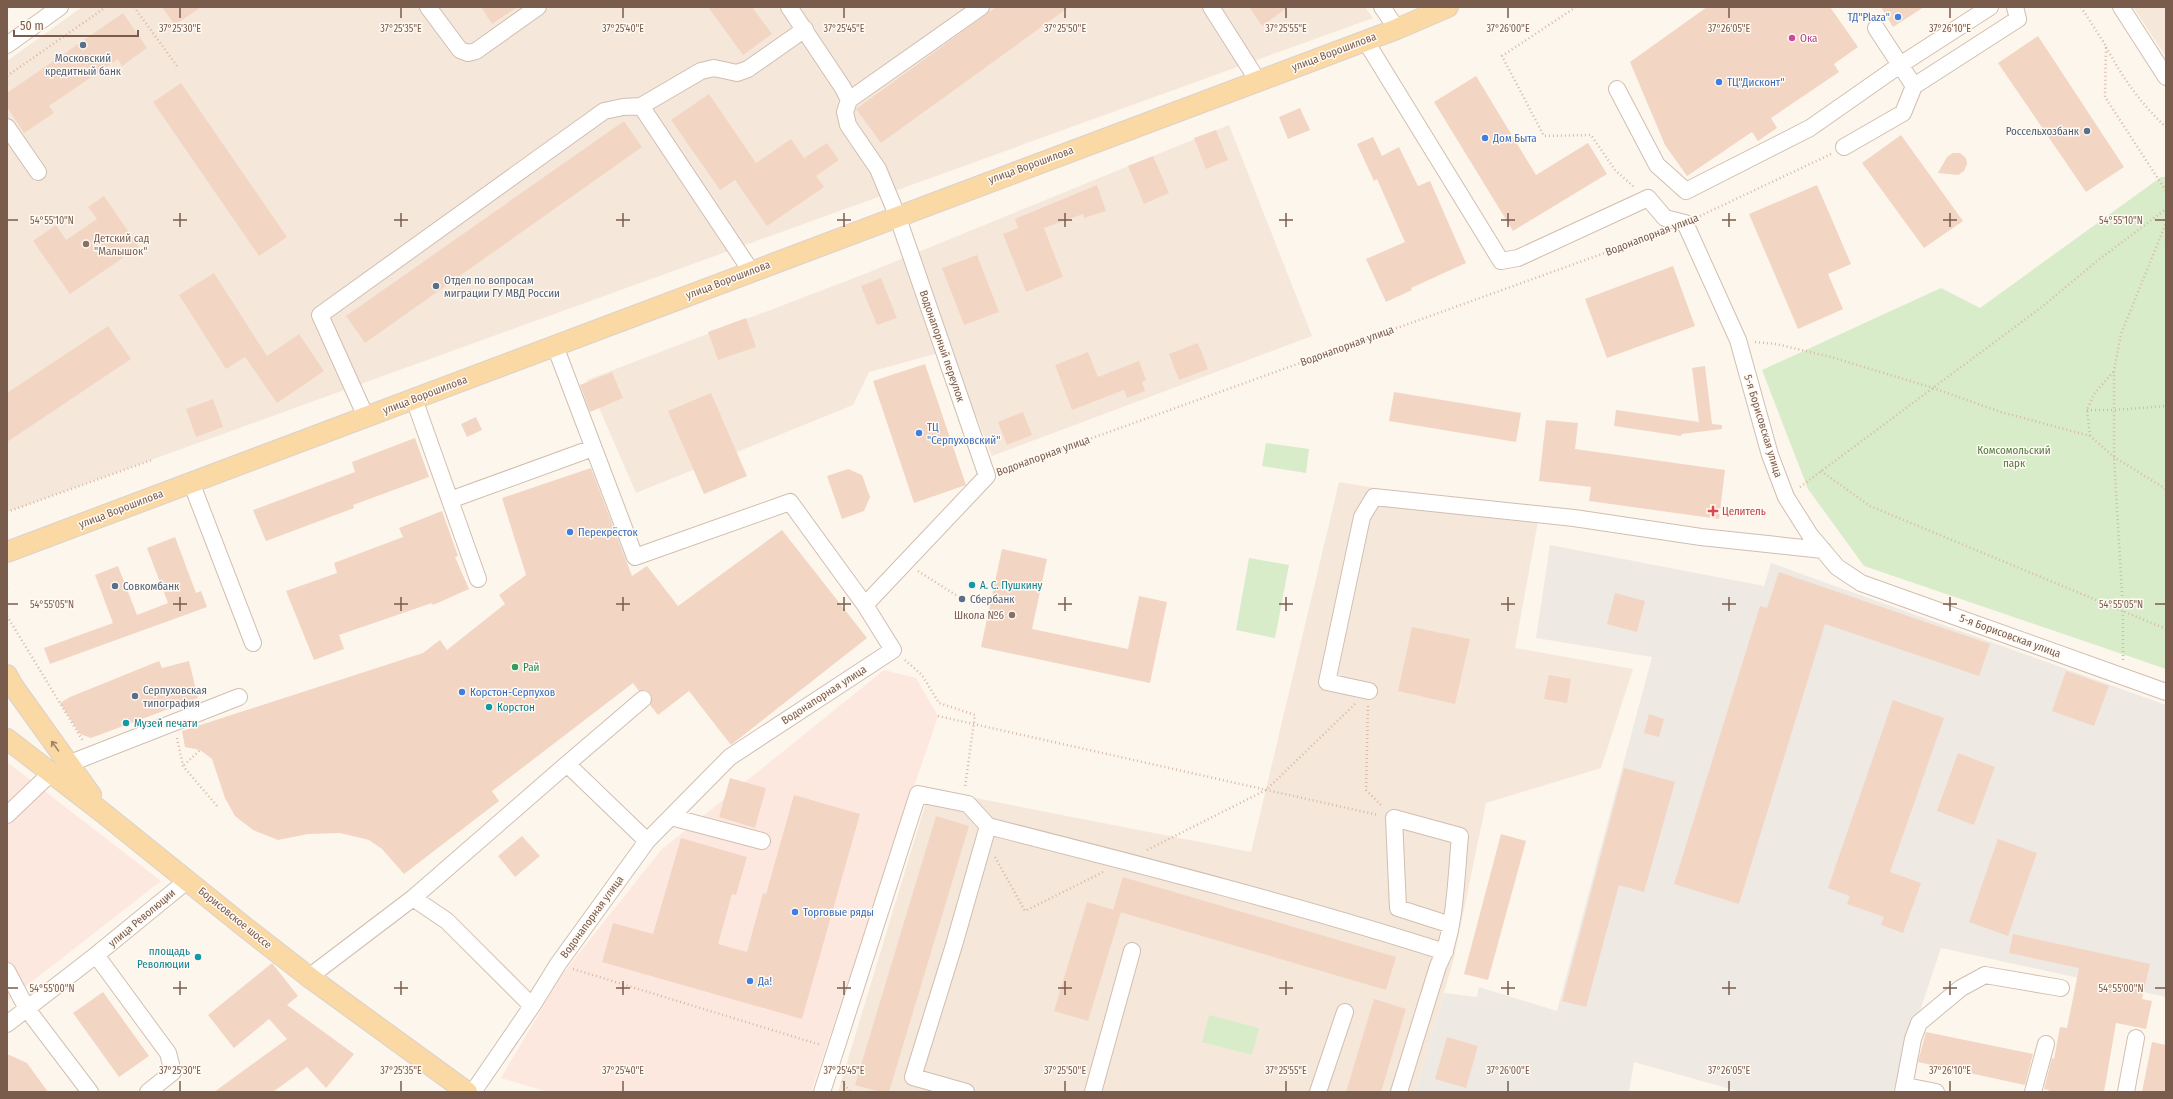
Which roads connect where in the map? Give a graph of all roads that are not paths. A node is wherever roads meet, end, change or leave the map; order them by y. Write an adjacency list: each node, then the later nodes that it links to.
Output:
1 (60, 7): 16 (street)
2 (428, 7): 3 (street)
3 (538, 7)
4 (789, 7): 13 (street)
5 (981, 7): 22 (street)
6 (1211, 7): 19 (street)
7 (1382, 7): 14 (street)
8 (1448, 7): 14 (main road, улица Ворошилова)
9 (1990, 7): 17 (street)
10 (2015, 7): 20 (street)
11 (2121, 7): 18 (street)
12 (1876, 28): 17 (street)
13 (805, 29): 22 (street); 23 (street)
14 (1397, 29): 15 (main road, улица Ворошилова)
15 (1365, 40): 19 (main road, улица Ворошилова); 36 (street, 5-я Борисовская улица)
16 (7, 45)
17 (1900, 65): 20 (street); 21 (street)
18 (2166, 77)
19 (1258, 81): 27 (main road, улица Ворошилова)
20 (1914, 86): 25 (street)
21 (1617, 89)
22 (849, 100): 27 (street, Водонапорный переулок)
23 (641, 106): 28 (street); 31 (street)
24 (7, 127): 26 (street)
25 (1844, 148)
26 (38, 172)
27 (897, 215): 28 (main road, улица Ворошилова); 33 (street, Водонапорный переулок)
28 (751, 271): 29 (main road, улица Ворошилова)
29 (554, 346): 30 (main road, улица Ворошилова); 32 (street)
30 (414, 399): 31 (main road, улица Ворошилова); 35 (street)
31 (366, 417): 34 (main road, улица Ворошилова)
32 (593, 448): 35 (street); 39 (street)
33 (987, 476): 39 (street, Водонапорная улица)
34 (191, 482): 37 (main road, улица Ворошилова); 40 (street)
35 (450, 500): 38 (street)
36 (1823, 550): 42 (street); 43 (street, 5-я Борисовская улица)
37 (7, 552)
38 (478, 579)
39 (865, 605): 51 (street, Водонапорная улица)
40 (253, 643)
41 (10, 680): 46 (main road); 49 (main road, Борисовское шоссе, one-way to 41)
42 (1369, 691)
43 (2166, 692)
44 (239, 697): 49 (street)
45 (643, 699): 48 (street)
46 (7, 705)
47 (7, 740): 49 (main road)
48 (567, 764): 53 (street); 56 (street)
49 (60, 768): 50 (street); 55 (main road, Борисовское шоссе)
50 (7, 814)
51 (671, 817): 53 (street, Водонапорная улица); 54 (street)
52 (988, 826): 59 (street); 75 (street); 76 (street)
53 (647, 841): 64 (street, Водонапорная улица)
54 (762, 841)
55 (188, 880): 60 (street, улица Революции); 62 (main road, Борисовское шоссе)
56 (413, 898): 62 (street); 64 (street)
57 (1451, 925): 57 (street); 59 (street)
58 (1132, 951): 77 (street)
59 (1445, 952): 79 (street)
60 (96, 956): 65 (street); 72 (street)
61 (7, 971): 65 (street)
62 (309, 977): 73 (main road, Борисовское шоссе)
63 (2061, 988): 70 (street)
64 (532, 1006): 74 (street, Водонапорная улица)
65 (27, 1009): 67 (street); 71 (street)
66 (1345, 1012): 78 (street)
67 (7, 1024)
68 (2136, 1038): 82 (street)
69 (2046, 1044): 81 (street)
70 (1904, 1089): 80 (street)
71 (90, 1092)
72 (148, 1092)
73 (467, 1092)
74 (473, 1092)
75 (822, 1092)
76 (966, 1092)
77 (1093, 1092)
78 (1318, 1092)
79 (1398, 1092)
80 (1936, 1092)
81 (2033, 1092)
82 (2126, 1092)

